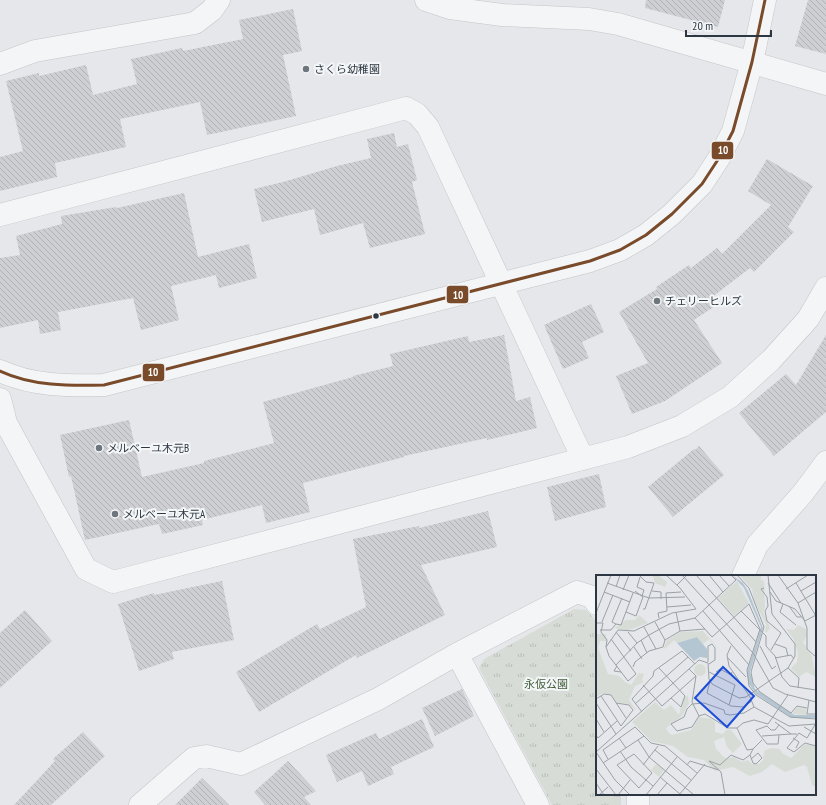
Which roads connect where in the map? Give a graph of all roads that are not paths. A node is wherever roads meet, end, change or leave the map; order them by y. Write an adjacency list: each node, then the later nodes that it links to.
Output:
1 (219, 0): 5 (street)
2 (426, 0): 4 (street)
3 (765, 0): 4 (street)
4 (752, 62): 6 (street); 8 (street)
5 (0, 64)
6 (826, 84)
7 (0, 215): 8 (street)
8 (502, 284): 10 (street); 12 (street)
9 (826, 288): 12 (street)
10 (0, 371)
11 (0, 399): 12 (street)
12 (583, 459)
13 (826, 462): 14 (street)
14 (743, 575)
15 (596, 603): 16 (street)
16 (457, 654): 17 (street); 18 (street)
17 (140, 805)
18 (538, 805)

